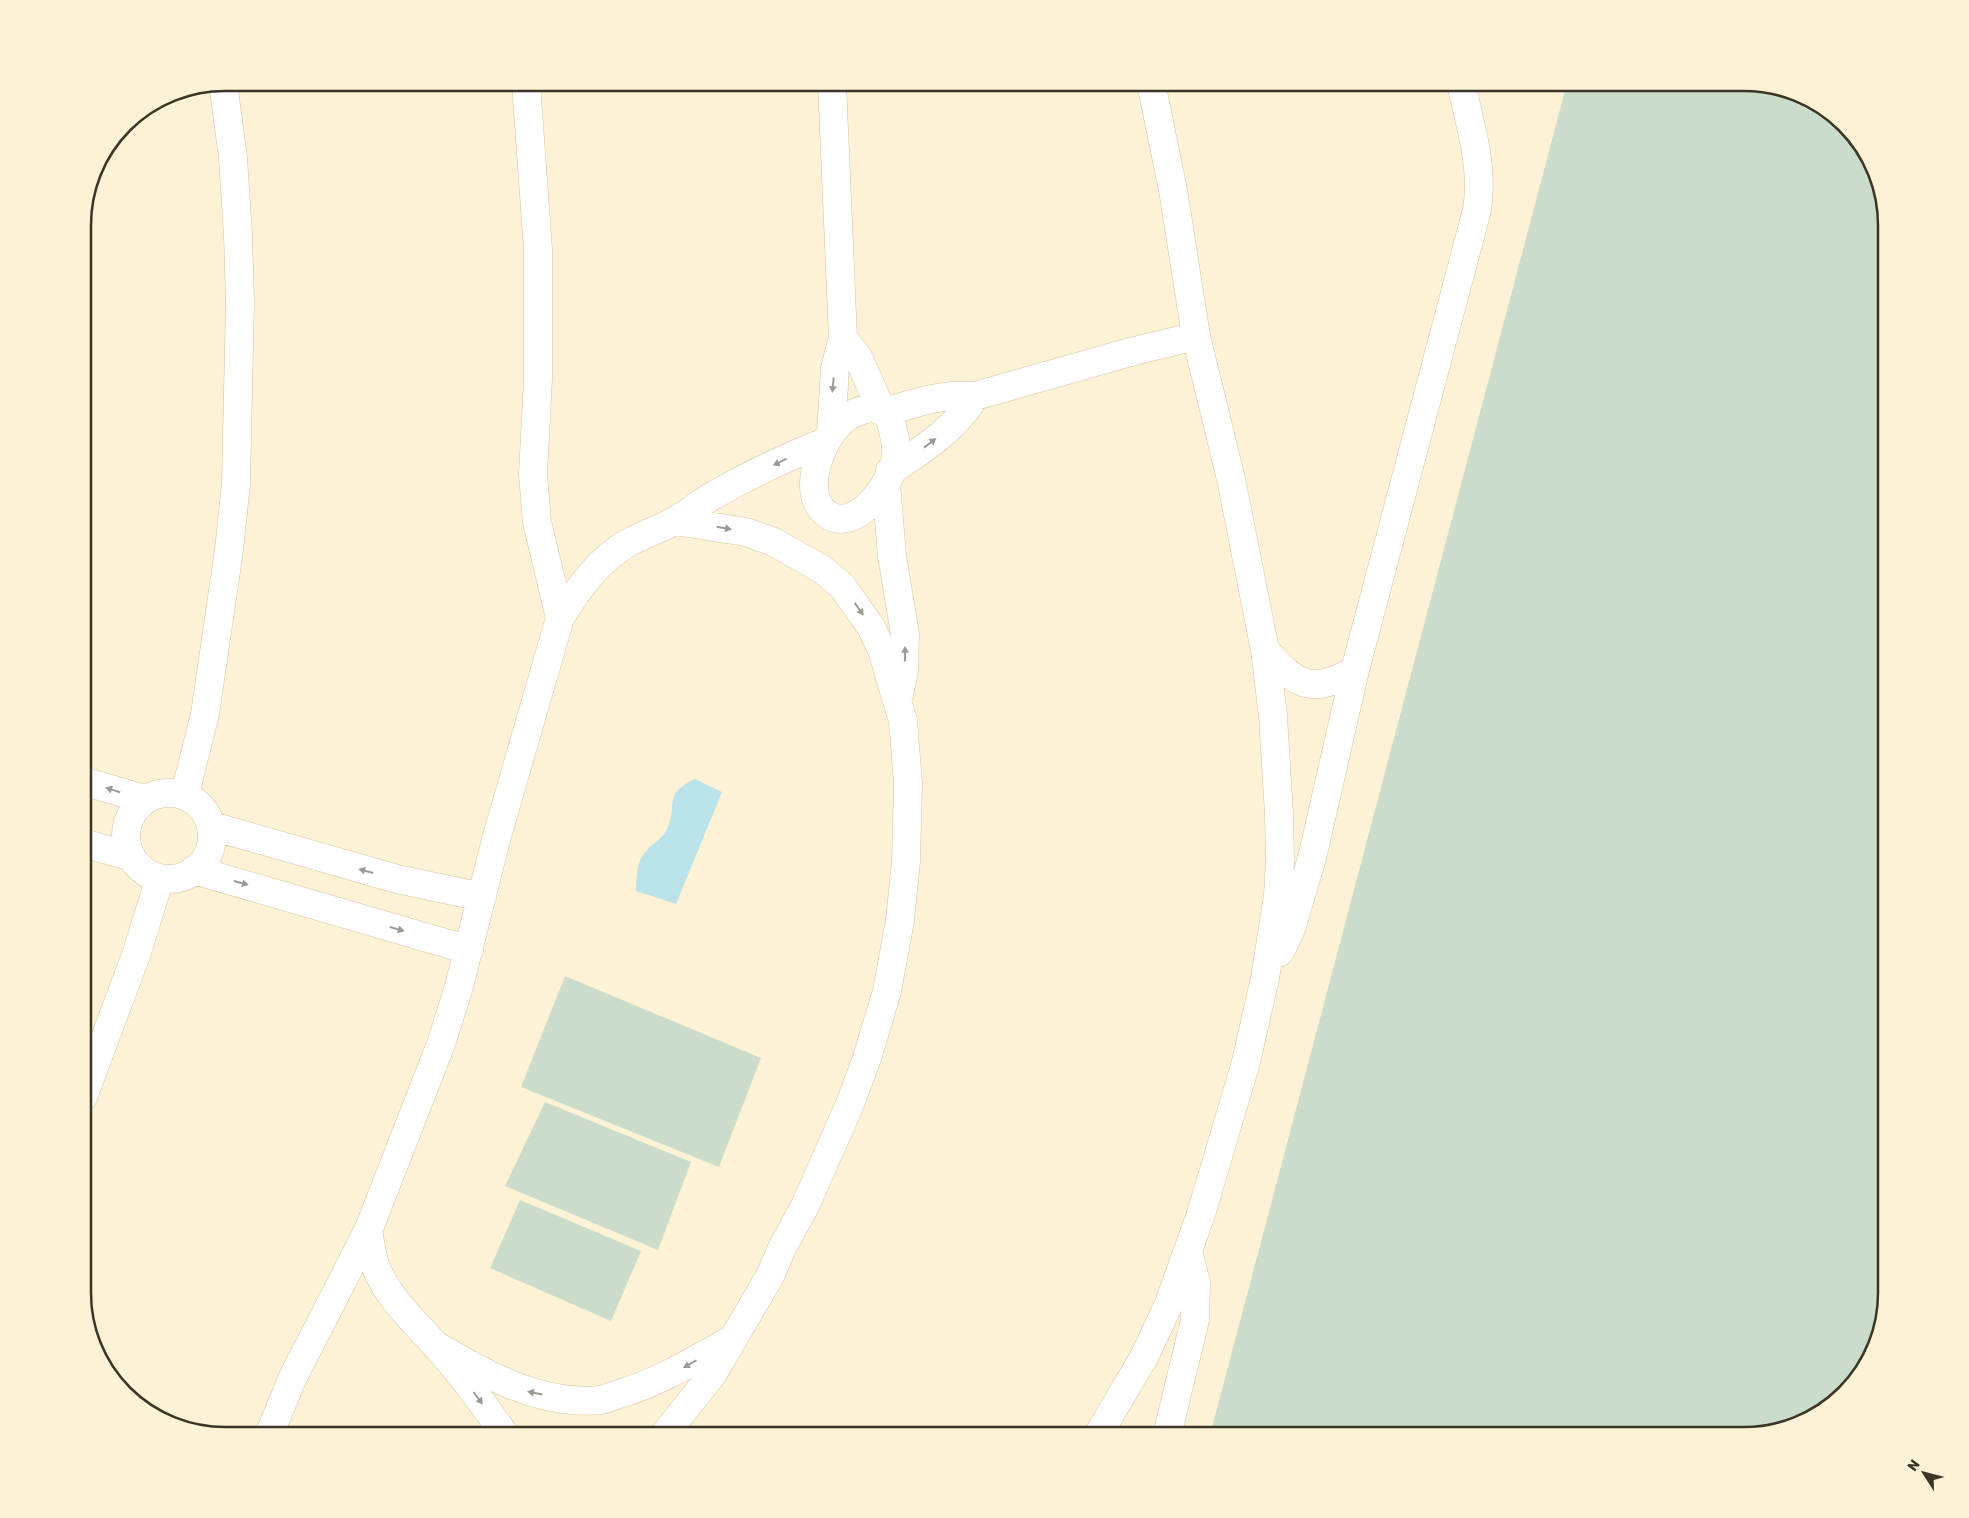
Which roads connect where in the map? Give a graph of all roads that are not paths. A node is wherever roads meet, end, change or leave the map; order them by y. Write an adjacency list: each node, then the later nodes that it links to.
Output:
1 (1154, 91): 6 (street)
2 (1463, 91): 15 (street)
3 (224, 92): 18 (street)
4 (527, 92): 13 (street)
5 (832, 92): 7 (street)
6 (1196, 336): 8 (street); 14 (street)
7 (843, 338): 9 (street); 10 (street, one-way to 10)
8 (975, 396): 9 (street); 11 (street, one-way to 8)
9 (883, 411): 10 (street); 11 (street)
10 (828, 438): 11 (street); 12 (street, one-way to 12)
11 (888, 477): 16 (street, one-way to 11)
12 (675, 521): 13 (street); 16 (street, one-way to 16)
13 (560, 618): 25 (street)
14 (1265, 650): 15 (street); 27 (street)
15 (1354, 670): 27 (street)
16 (898, 702): 31 (street)
17 (92, 784): 19 (street, one-way to 17)
18 (185, 794): 19 (street); 20 (street)
19 (144, 799): 22 (street)
20 (212, 826): 23 (street); 25 (street, one-way to 20)
21 (92, 845): 22 (street)
22 (129, 856): 24 (street)
23 (194, 870): 24 (street); 26 (street, one-way to 26)
24 (160, 878): 28 (street)
25 (482, 898): 26 (street)
26 (469, 950): 29 (street)
27 (1265, 978): 30 (street)
28 (92, 1072)
29 (368, 1231): 32 (street); 33 (street)
30 (1188, 1251): 36 (street); 37 (street)
31 (732, 1339): 32 (street, one-way to 32); 35 (street)
32 (437, 1346): 34 (street, one-way to 34)
33 (273, 1427)
34 (498, 1427)
35 (671, 1427)
36 (1103, 1427)
37 (1169, 1427)

